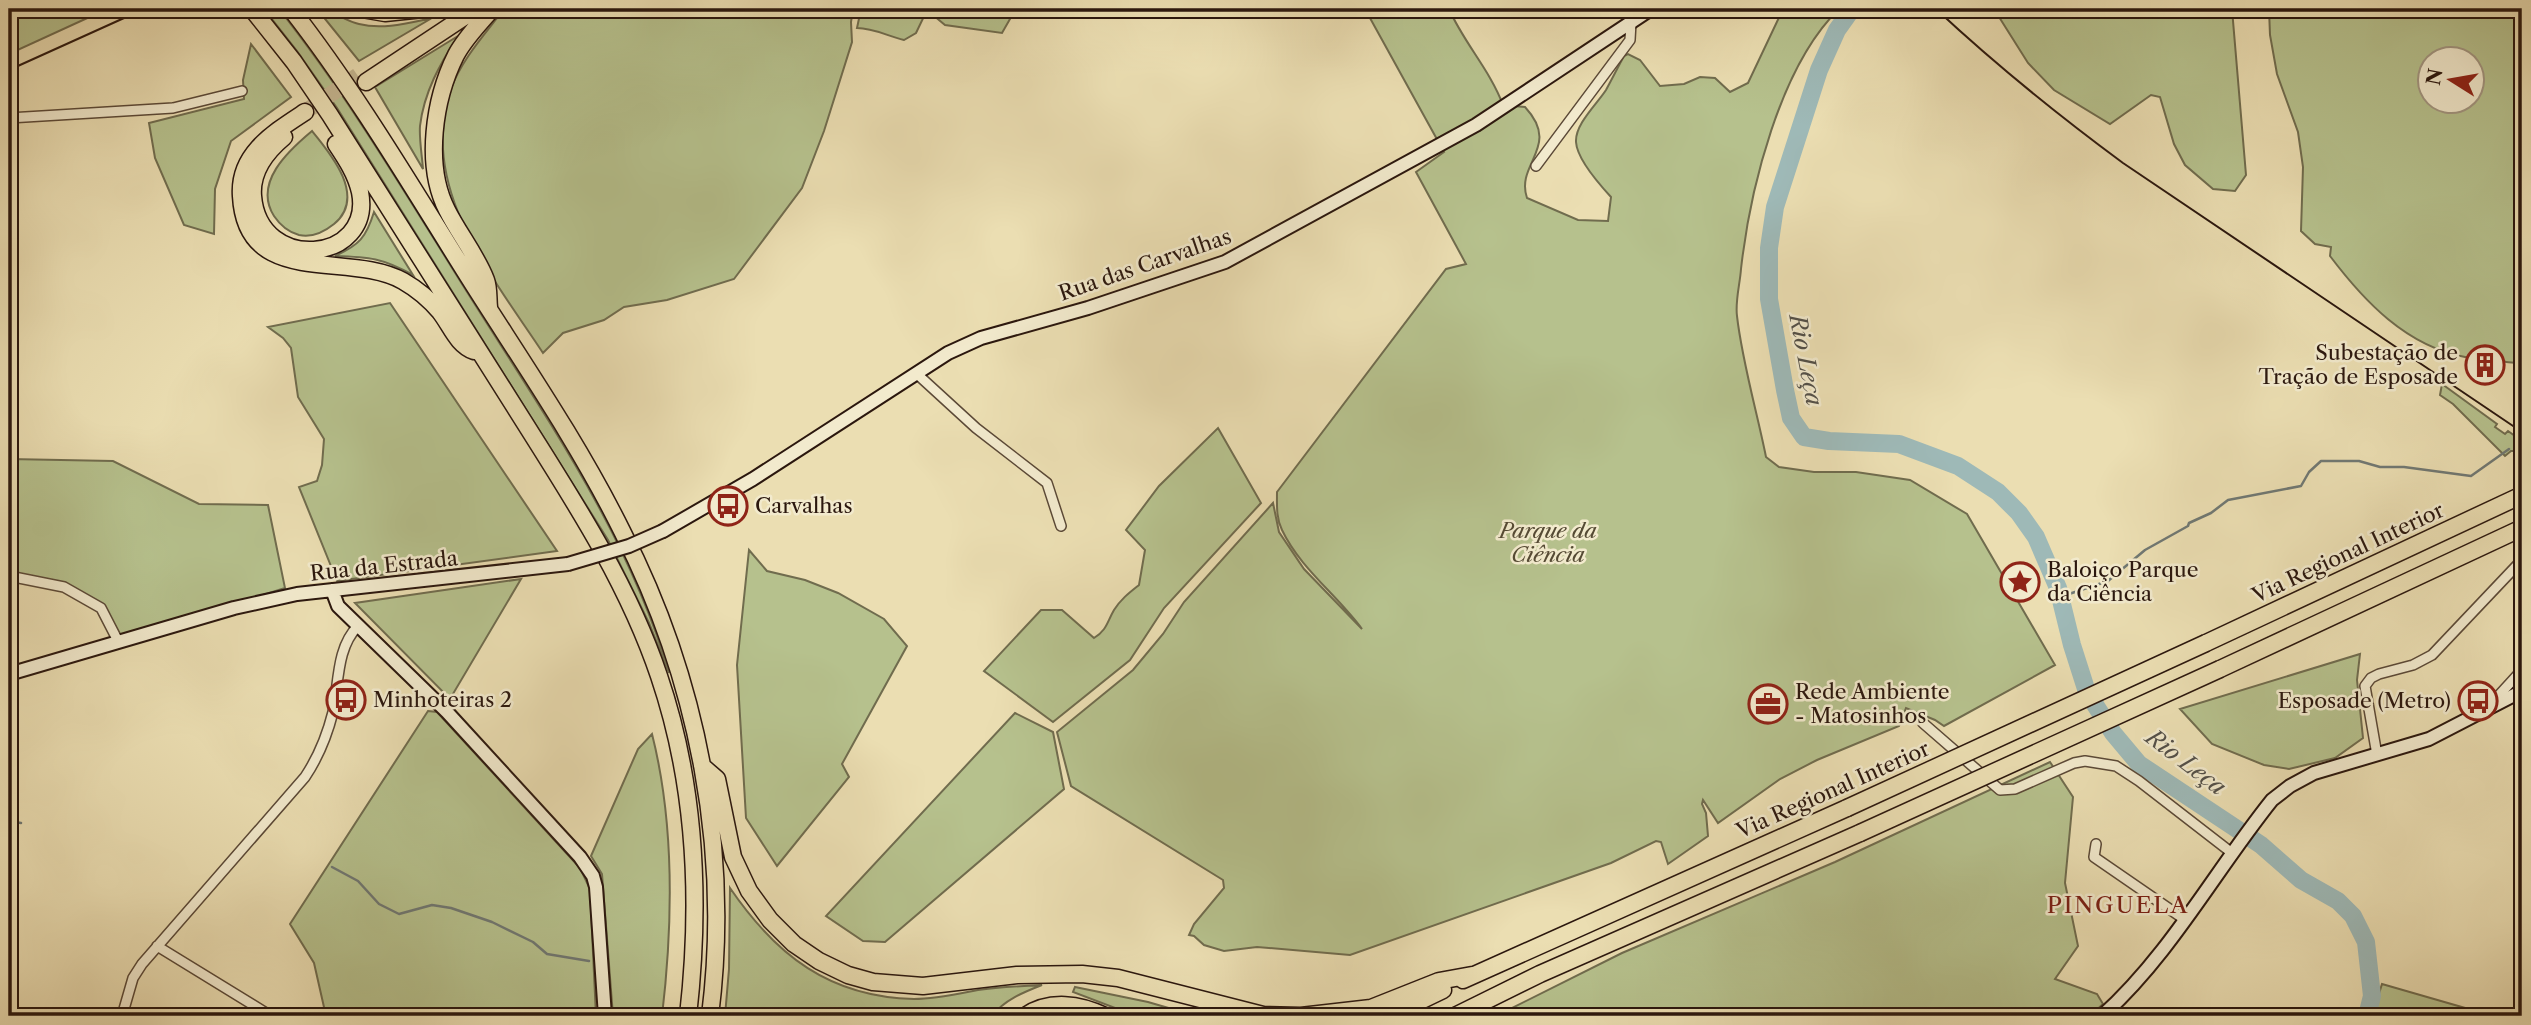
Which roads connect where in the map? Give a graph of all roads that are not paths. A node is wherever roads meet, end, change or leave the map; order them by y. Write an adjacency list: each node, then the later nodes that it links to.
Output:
1 (252, 9): 11 (highway)
2 (291, 9): 14 (highway)
3 (362, 9): 4 (highway)
4 (423, 9)
5 (460, 9): 6 (highway)
6 (476, 9)
7 (492, 9): 14 (highway)
8 (1651, 9): 9 (street, Rua das Carvalhas)
9 (1631, 22): 13 (street); 16 (street, Rua das Carvalhas)
10 (242, 91): 12 (street)
11 (330, 115): 15 (highway); 15 (highway)
12 (9, 118)
13 (1536, 166)
14 (489, 309): 32 (highway)
15 (481, 354): 41 (highway)
16 (917, 374): 17 (street, Rua das Carvalhas); 19 (street)
17 (753, 479): 23 (street, Rua da Estrada, bridge)
18 (2522, 495): 37 (highway, Via Regional Interior, bridge)
19 (1061, 526)
20 (2522, 528): 46 (highway, bridge)
21 (2522, 560): 31 (street)
22 (9, 576): 25 (street)
23 (332, 590): 24 (street); 25 (street, Rua da Estrada)
24 (358, 626): 36 (street); 40 (street)
25 (118, 641): 27 (street, Rua da Estrada)
26 (2522, 670): 29 (street)
27 (9, 674)
28 (2522, 691): 29 (street)
29 (2483, 713): 31 (street)
30 (1923, 723): 34 (street)
31 (2377, 755): 34 (street)
32 (702, 766): 37 (highway); 42 (highway)
33 (2096, 845): 35 (street)
34 (2234, 851): 35 (street)
35 (2184, 919): 47 (street)
36 (156, 946): 38 (street); 39 (street)
37 (1472, 975): 45 (highway, Via Regional Interior)
38 (122, 1016)
39 (271, 1016)
40 (605, 1016)
41 (688, 1016)
42 (710, 1016)
43 (1025, 1016): 44 (highway)
44 (1105, 1016)
45 (1390, 1016)
46 (1455, 1016)
47 (2102, 1016)

